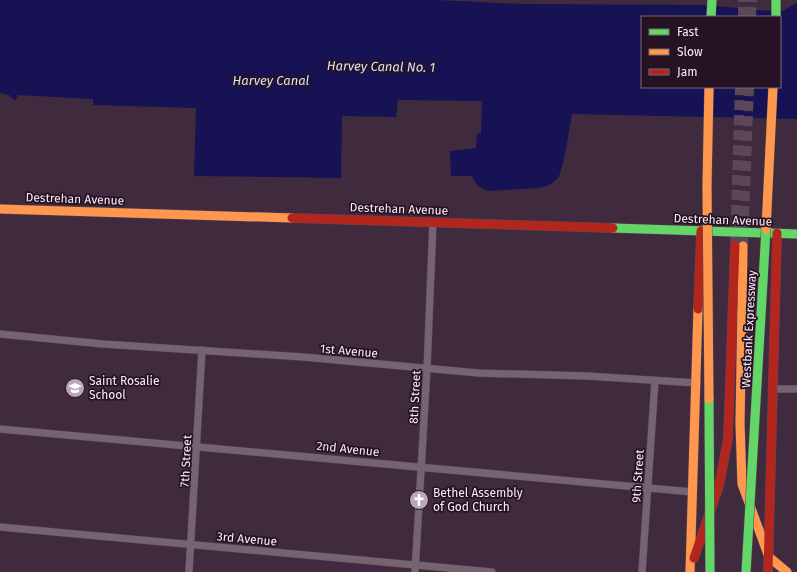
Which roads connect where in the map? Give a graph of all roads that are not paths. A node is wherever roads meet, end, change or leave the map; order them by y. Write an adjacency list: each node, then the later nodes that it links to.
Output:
1 (712, 0): 3 (main road)
2 (776, 0): 4 (main road)
3 (711, 16)
4 (776, 16)
5 (709, 88): 32 (main road, bridge)
6 (773, 88): 33 (main road, Westbank Expressway, bridge)
7 (0, 209): 8 (main road, Destrehan Avenue)
8 (432, 222): 9 (main road, Destrehan Avenue); 14 (street, 8th Street)
9 (701, 231): 10 (main road, Destrehan Avenue); 16 (main road)
10 (777, 233): 11 (main road, Destrehan Avenue); 17 (main road, Westbank Expressway)
11 (797, 234)
12 (0, 334): 13 (street, 1st Avenue)
13 (202, 350): 14 (street, 1st Avenue); 20 (street, 7th Street)
14 (427, 369): 15 (street, 1st Avenue); 21 (street, 8th Street)
15 (655, 381): 16 (street, 1st Avenue); 22 (street, 9th Street)
16 (697, 383): 23 (main road)
17 (774, 389): 18 (street); 26 (main road, Westbank Expressway)
18 (797, 389)
19 (0, 428): 20 (street, 2nd Avenue)
20 (198, 446): 21 (street, 2nd Avenue); 25 (street, 7th Street)
21 (422, 468): 22 (street, 2nd Avenue); 27 (street, 8th Street)
22 (648, 488): 23 (street, 2nd Avenue); 30 (street, 9th Street)
23 (693, 492): 31 (main road)
24 (0, 527): 25 (street, 3rd Avenue)
25 (192, 545): 27 (street, 3rd Avenue); 28 (street, 7th Street)
26 (769, 557): 31 (main road); 34 (main road, Westbank Expressway); 35 (main road)
27 (416, 569): 29 (street, 3rd Avenue)
28 (189, 572)
29 (492, 572)
30 (642, 572)
31 (690, 572)
32 (710, 572)
33 (746, 572)
34 (768, 572)
35 (787, 572)

